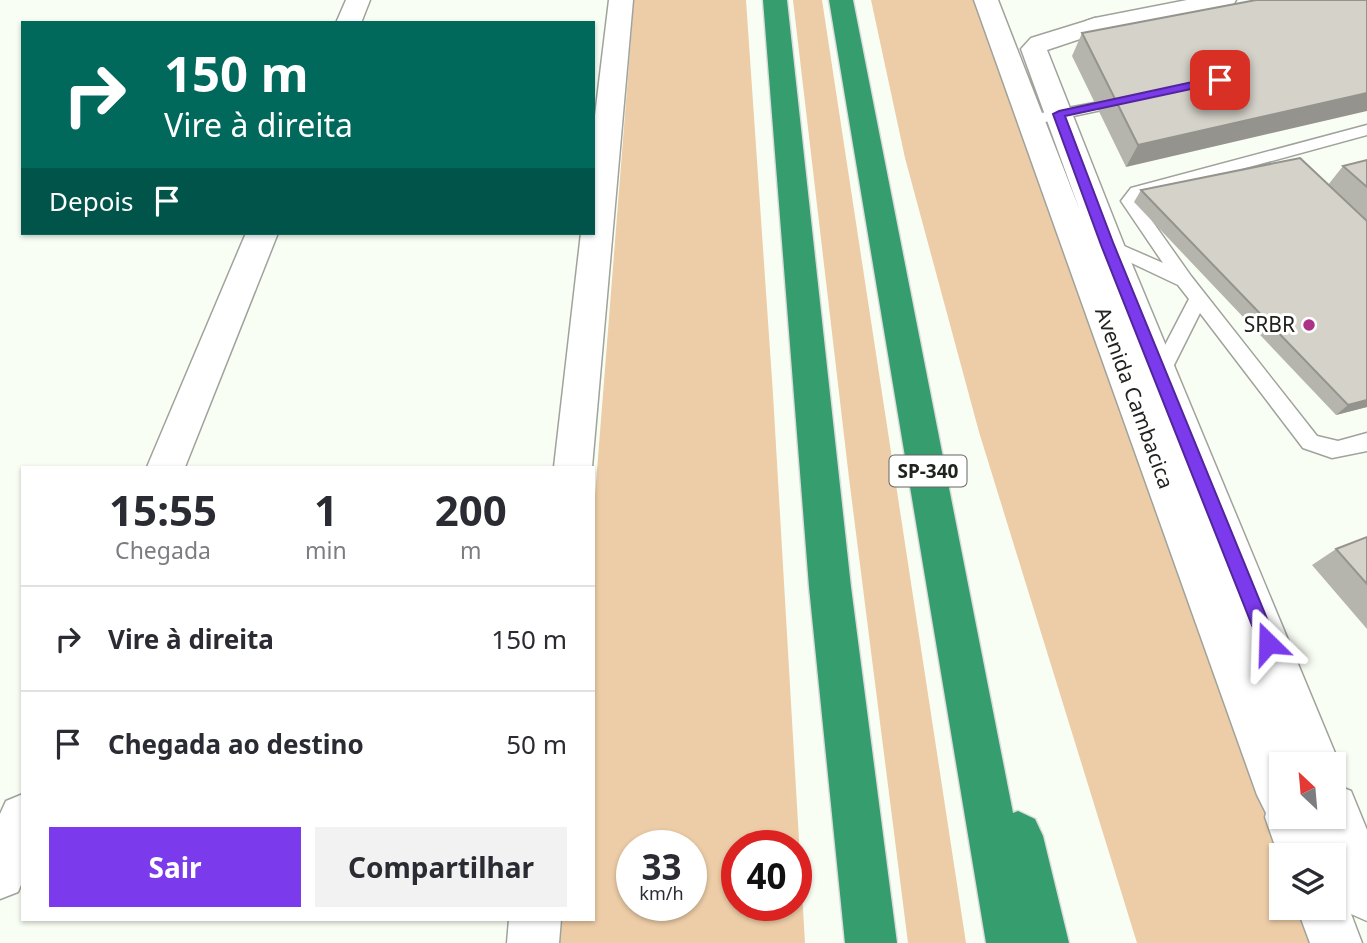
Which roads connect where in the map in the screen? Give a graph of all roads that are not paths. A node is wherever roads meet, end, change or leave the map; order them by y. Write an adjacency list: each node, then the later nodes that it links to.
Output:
1 (358, 0): 9 (street)
2 (621, 0): 25 (street)
3 (775, 0): 35 (highway)
4 (841, 0): 12 (highway, SP-340)
5 (854, 0): 12 (highway)
6 (986, 0): 13 (street, Avenida Cambacica)
7 (1223, 0): 10 (street)
8 (1015, 12): 10 (street)
9 (349, 21)
10 (1095, 26): 13 (street, Avenida Cambacica)
11 (1103, 83): 13 (lane)
12 (861, 96): 22 (highway, SP-340)
13 (1045, 117): 18 (street, Avenida Cambacica); 27 (street, Avenida Cambacica)
14 (1367, 130): 15 (lane)
15 (1280, 153): 16 (lane); 19 (lane)
16 (1300, 171)
17 (261, 235): 24 (street)
18 (1108, 245): 19 (lane); 21 (street, Avenida Cambacica)
19 (1185, 281): 20 (lane)
20 (1198, 298): 21 (lane); 23 (lane)
21 (1160, 374): 26 (street, Avenida Cambacica)
22 (912, 383): 36 (highway, SP-340); 37 (highway)
23 (1367, 442)
24 (166, 466)
25 (573, 466)
26 (1311, 752)
27 (1269, 761)
28 (1347, 816): 31 (street)
29 (21, 823): 30 (street)
30 (0, 874)
31 (1367, 895)
32 (1327, 920): 38 (street)
33 (535, 921): 34 (street)
34 (533, 943)
35 (872, 943)
36 (1012, 943)
37 (1042, 943)
38 (1336, 943)

